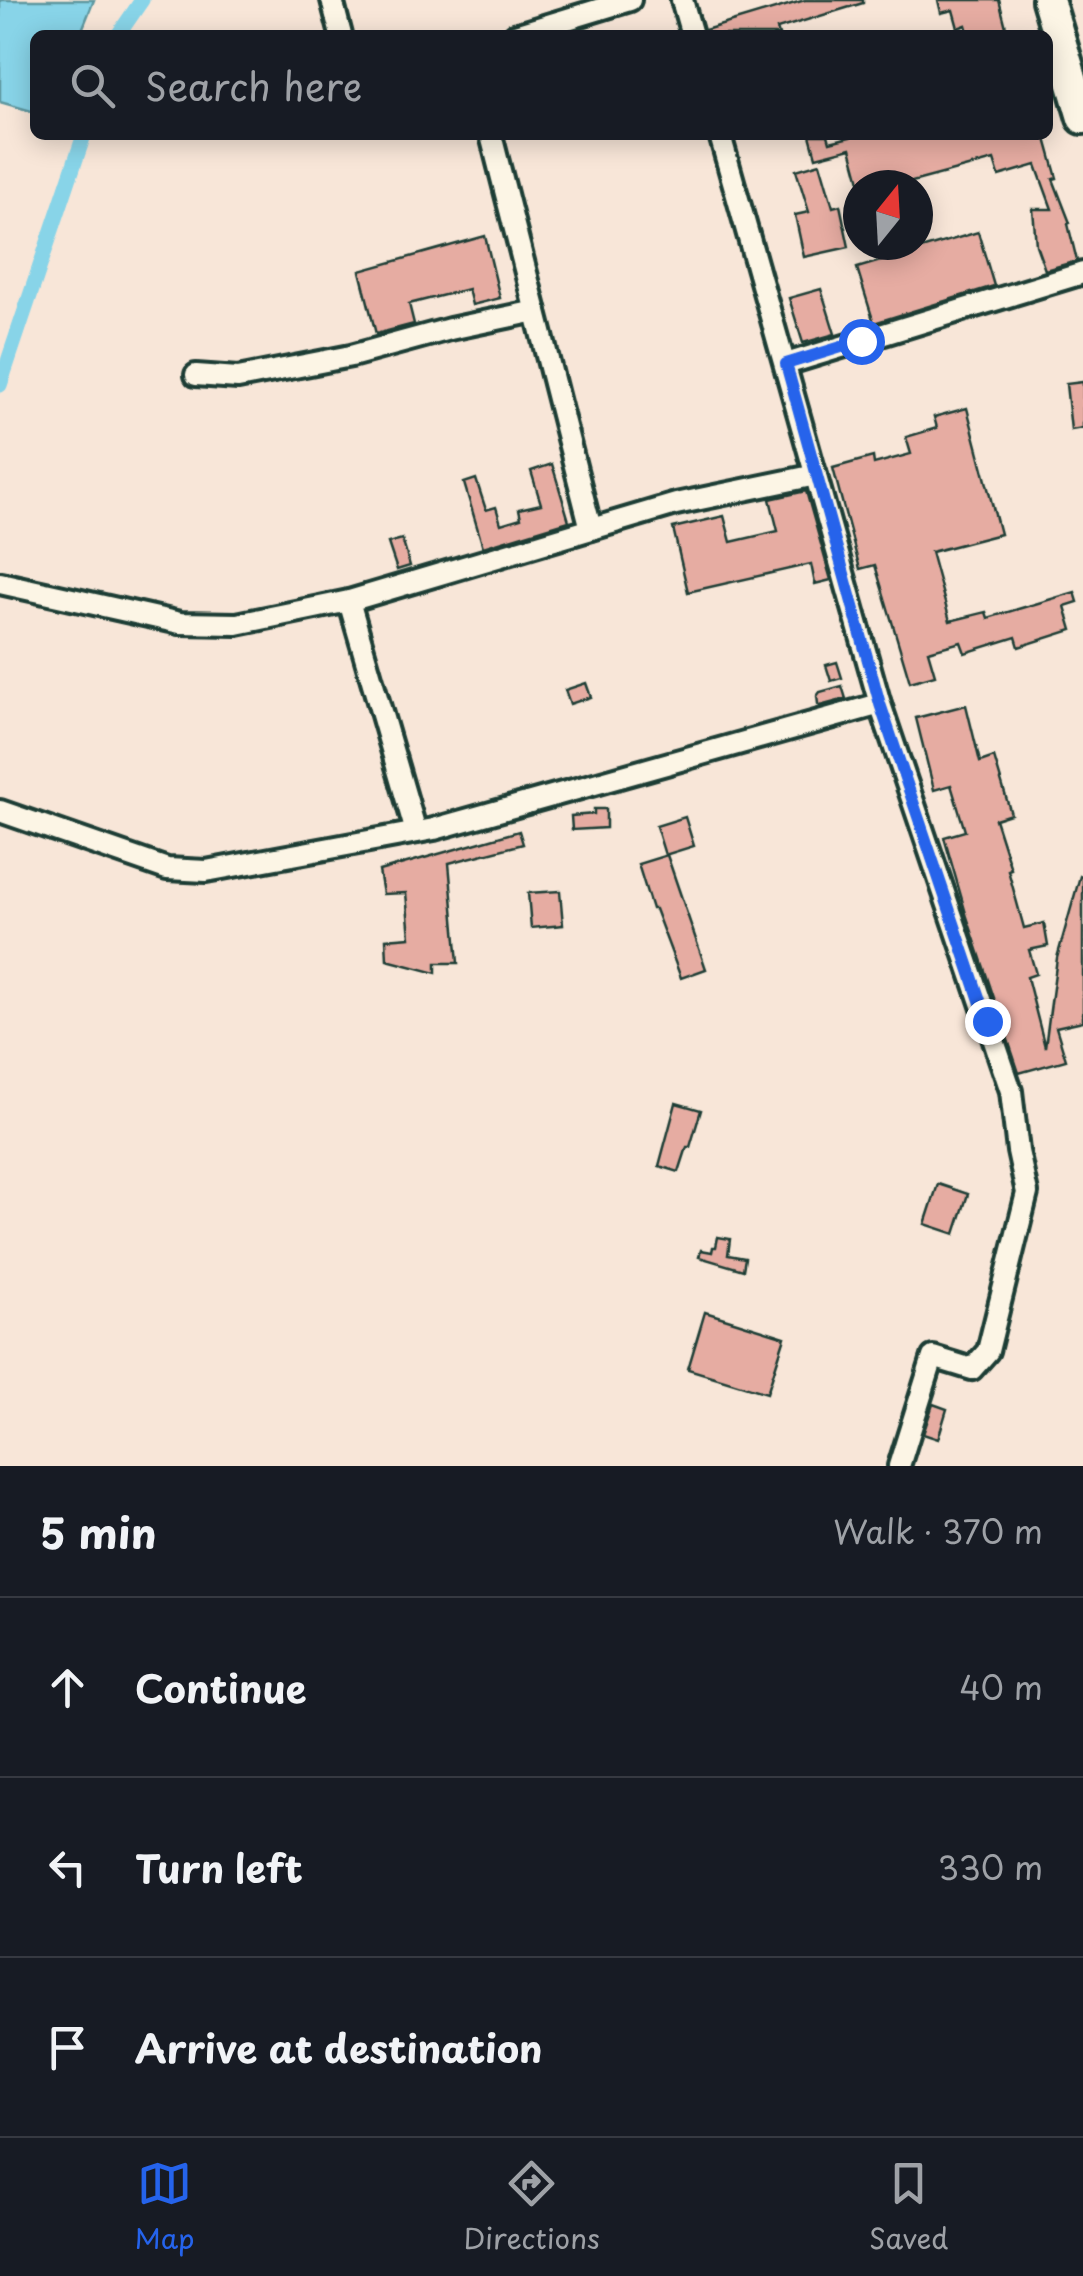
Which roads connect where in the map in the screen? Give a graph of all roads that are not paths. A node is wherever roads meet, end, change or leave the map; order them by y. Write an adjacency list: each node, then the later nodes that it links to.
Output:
1 (332, 0): 5 (street)
2 (630, 0): 6 (street)
3 (682, 0): 7 (street)
4 (1048, 0): 8 (highway)
5 (340, 30)
6 (531, 30)
7 (691, 30)
8 (1083, 118)
9 (492, 140): 12 (street)
10 (721, 140): 13 (street)
11 (1083, 273): 13 (street)
12 (536, 311): 14 (street); 16 (street)
13 (786, 364): 15 (street)
14 (196, 374)
15 (816, 474): 16 (street); 19 (street)
16 (592, 529): 18 (street)
17 (0, 583): 18 (street)
18 (349, 601): 21 (street)
19 (880, 704): 21 (street); 22 (street)
20 (0, 811): 21 (street)
21 (416, 832)
22 (899, 1466)

